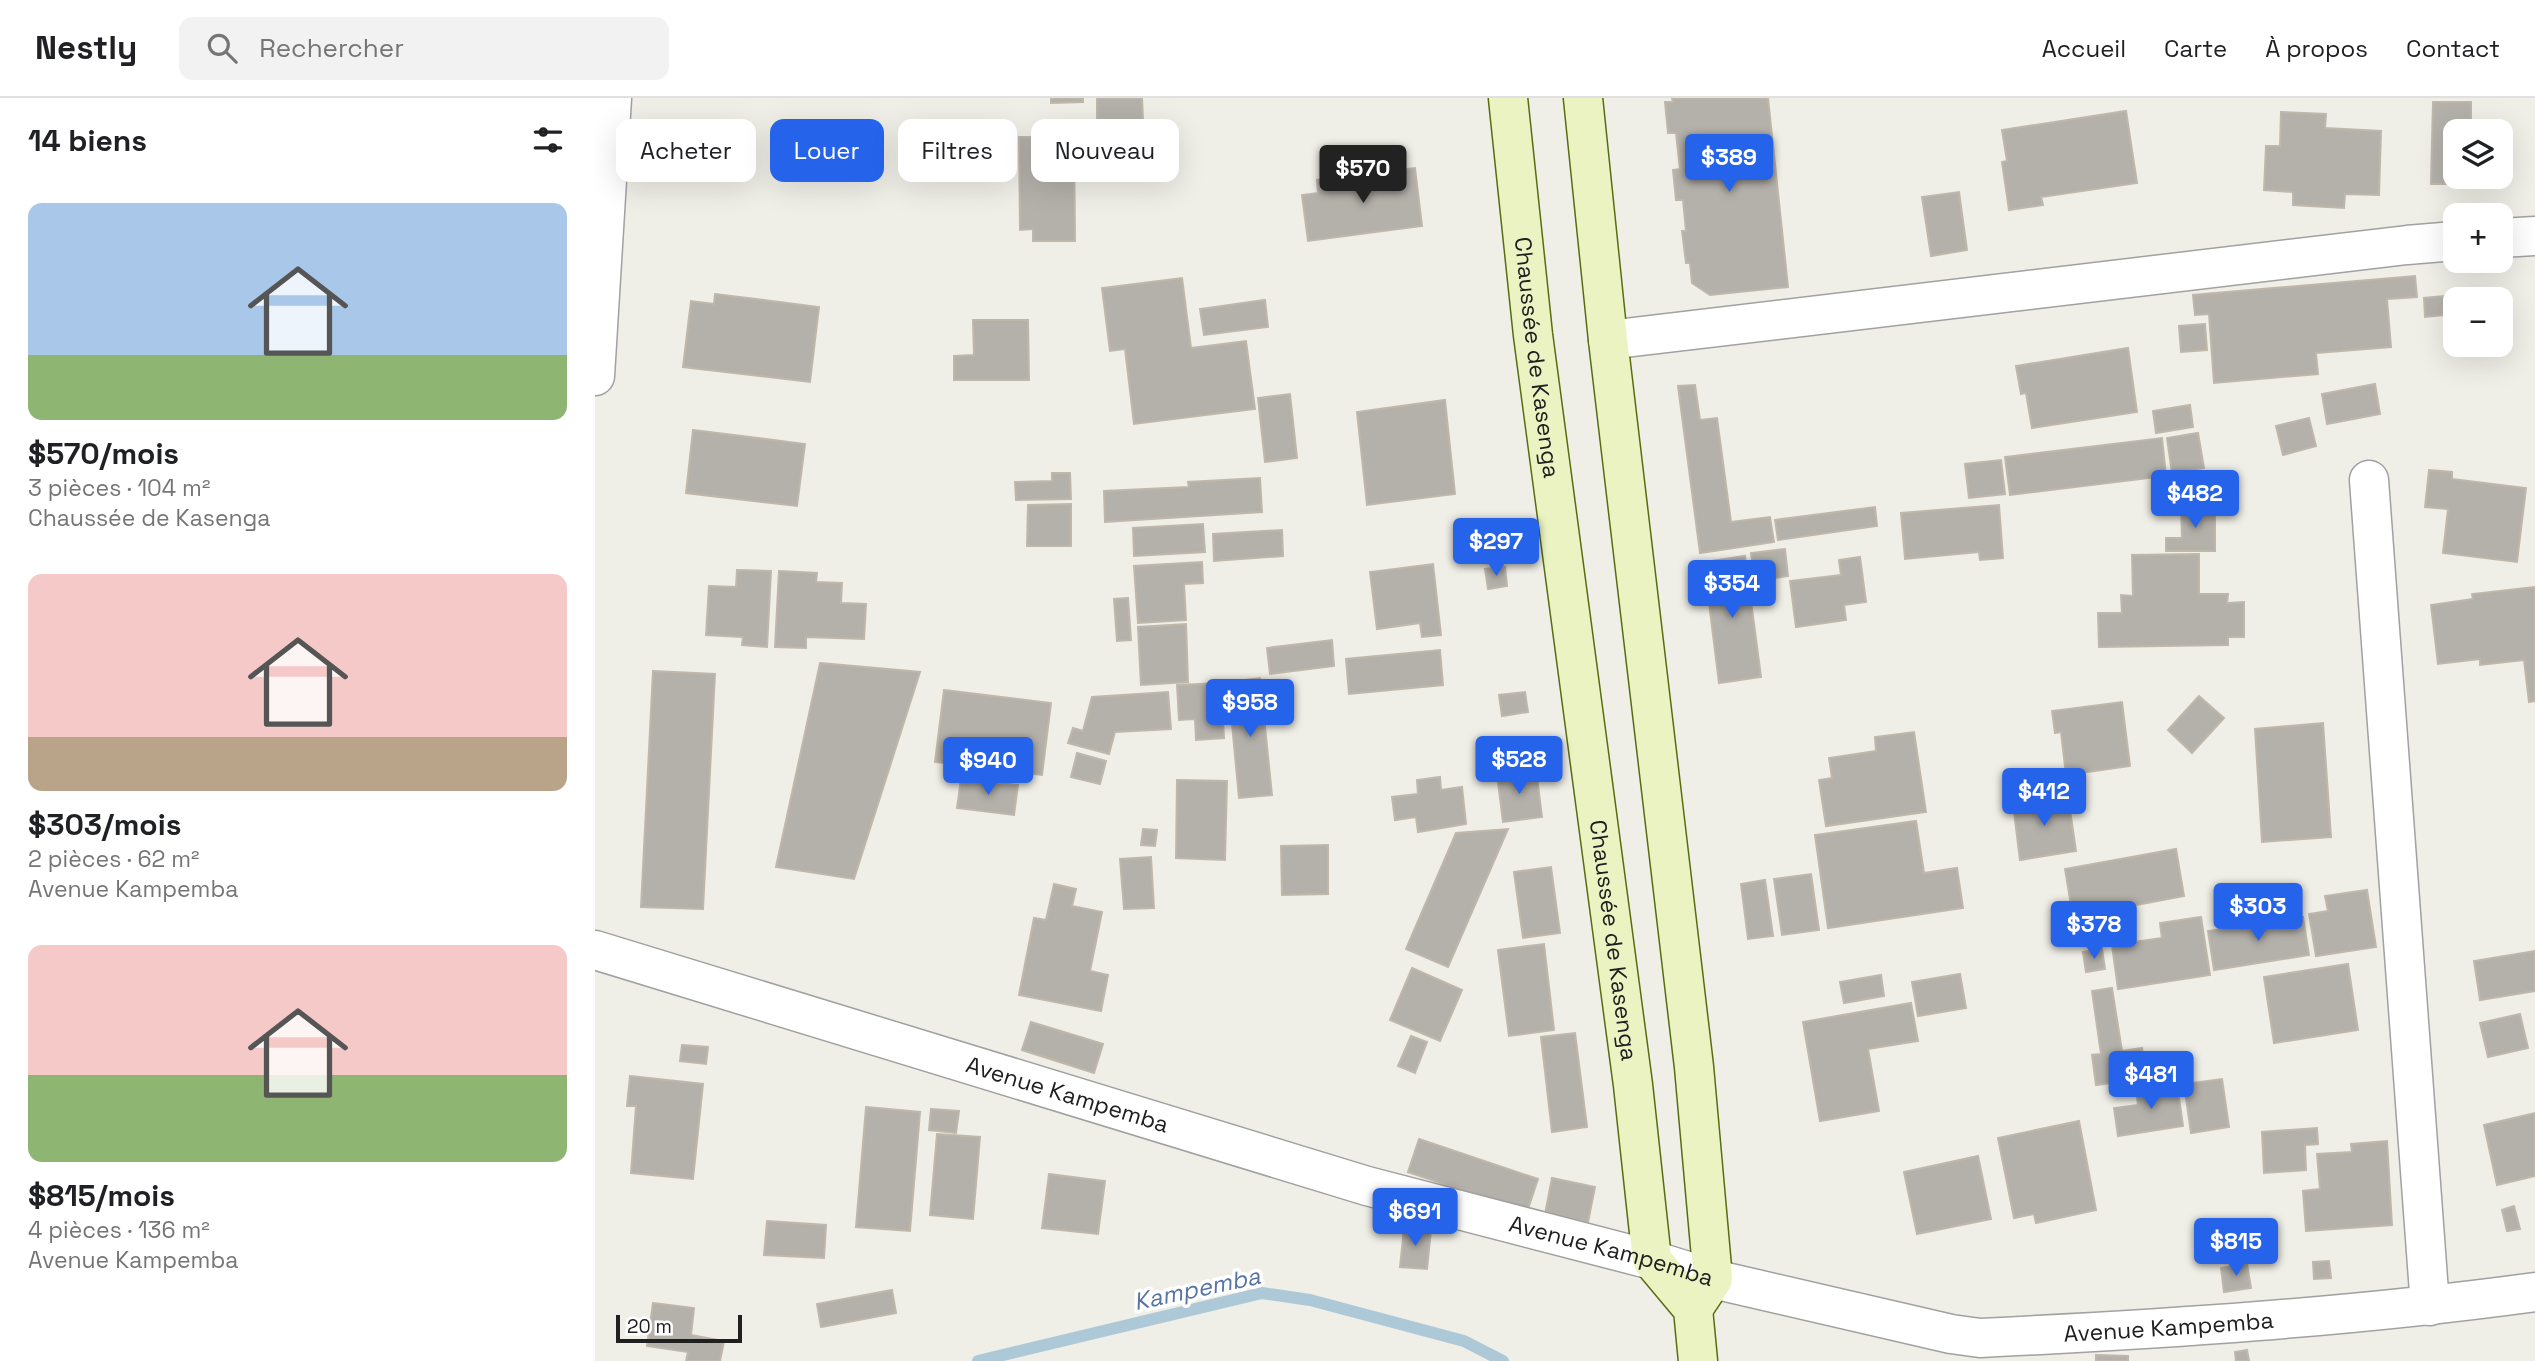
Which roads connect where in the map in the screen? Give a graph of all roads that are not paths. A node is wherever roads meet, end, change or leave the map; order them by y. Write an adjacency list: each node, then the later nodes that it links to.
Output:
1 (612, 98): 8 (street)
2 (1508, 98): 11 (main road, Chaussée de Kasenga)
3 (1583, 98): 7 (main road)
4 (2535, 236): 5 (street)
5 (2513, 237)
6 (2443, 242): 7 (street)
7 (1608, 340): 14 (main road)
8 (595, 376)
9 (2369, 480): 13 (street)
10 (595, 950): 11 (street, Avenue Kampemba)
11 (1652, 1260): 14 (main road)
12 (2535, 1292): 13 (street, Avenue Kampemba)
13 (2430, 1306): 14 (street, Avenue Kampemba)
14 (1700, 1321)

